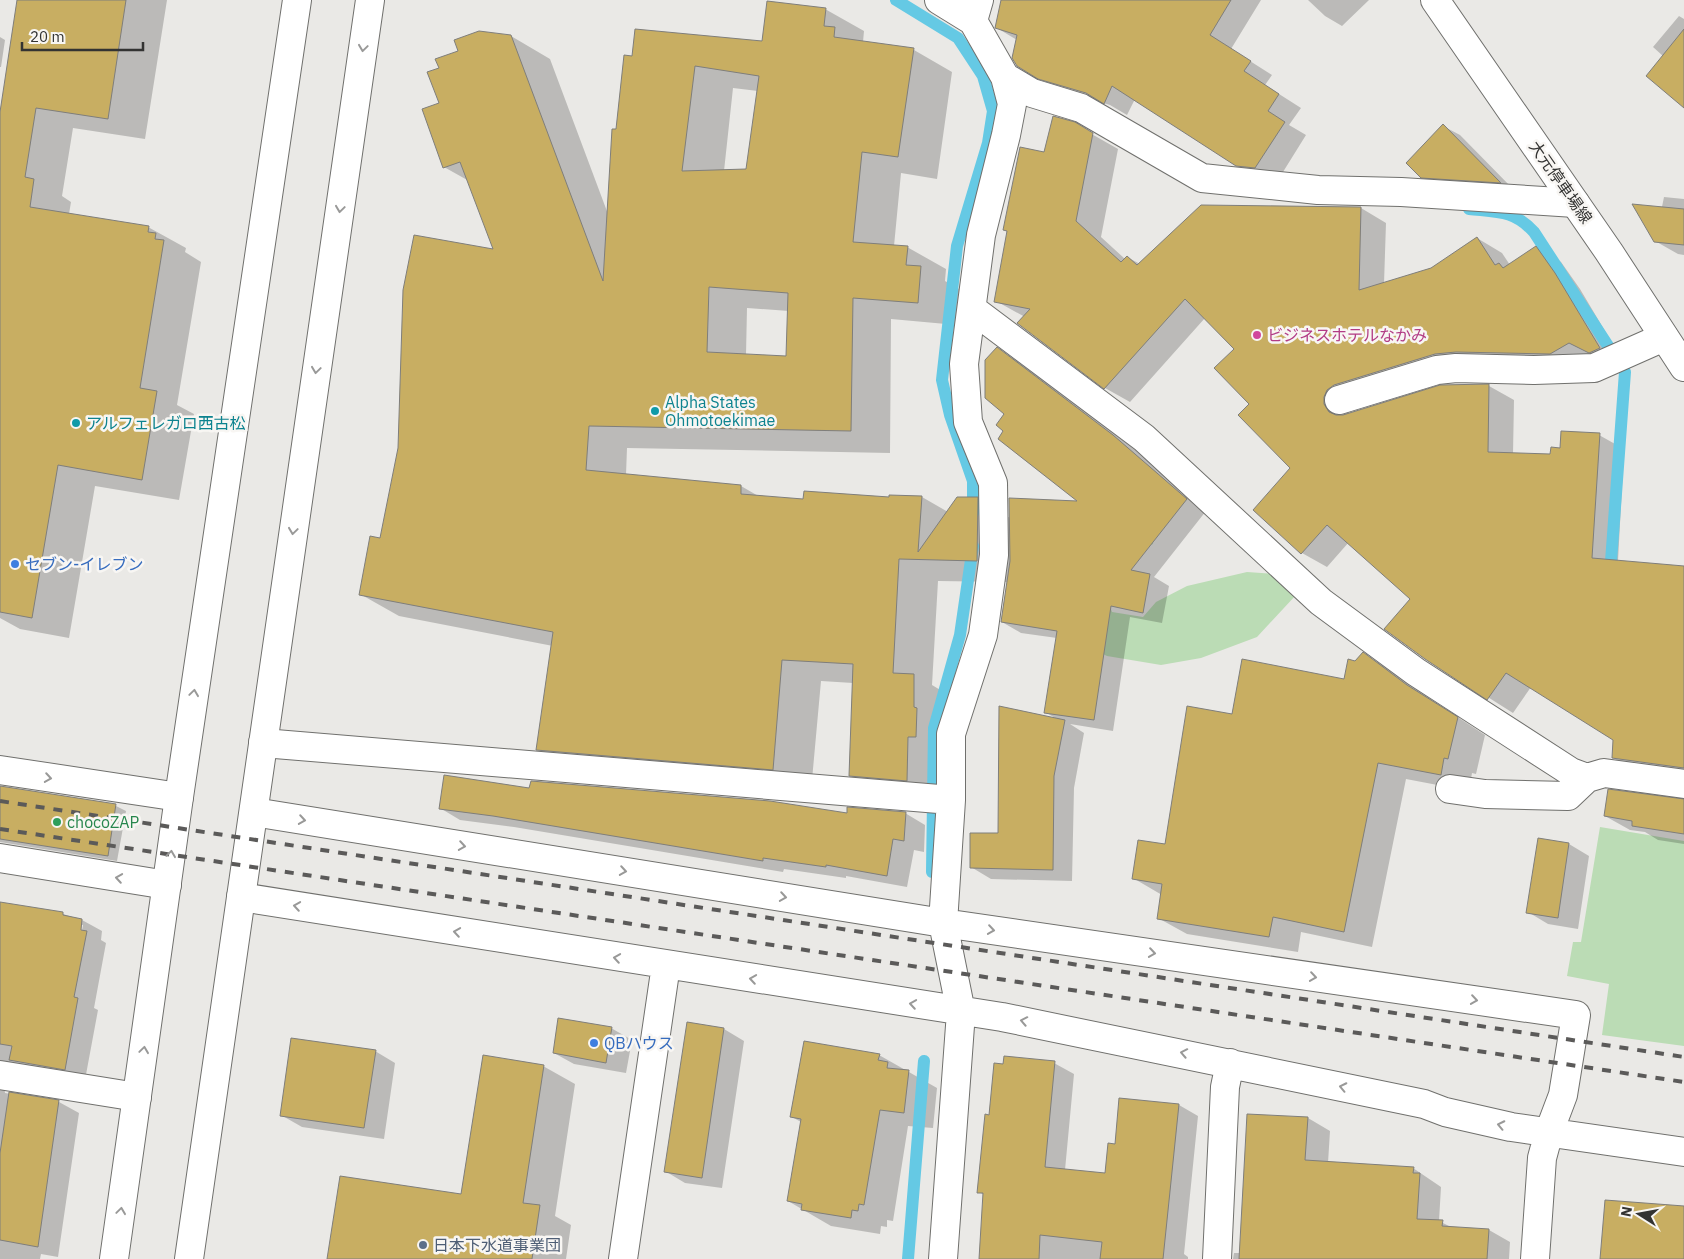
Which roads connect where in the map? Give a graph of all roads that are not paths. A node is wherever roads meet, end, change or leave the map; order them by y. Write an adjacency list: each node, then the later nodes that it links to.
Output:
1 (298, 0): 17 (street, one-way to 1)
2 (370, 0): 12 (street, one-way to 12)
3 (939, 0): 5 (street)
4 (1435, 0): 7 (street, 大元停車場線)
5 (976, 10): 6 (street)
6 (1005, 77): 7 (street); 8 (street)
7 (1575, 203): 9 (street, 大元停車場線)
8 (972, 309): 14 (street); 18 (street)
9 (1664, 337): 10 (street, 大元停車場線); 11 (street)
10 (1684, 367)
11 (1339, 400)
12 (262, 743): 18 (street); 19 (street)
13 (0, 770): 17 (street, one-way to 17)
14 (1587, 778): 15 (street); 16 (street)
15 (1684, 784)
16 (1450, 788)
17 (179, 798): 21 (street, one-way to 17)
18 (937, 799): 23 (street)
19 (254, 812): 22 (street); 23 (street, one-way to 23)
20 (0, 858): 21 (street, one-way to 20)
21 (167, 885): 28 (street, one-way to 21)
22 (241, 897): 24 (street, one-way to 22); 32 (street)
23 (943, 923): 25 (street); 29 (street, one-way to 29)
24 (666, 965): 25 (street, one-way to 24); 33 (street)
25 (962, 1012): 26 (street, one-way to 25); 34 (street)
26 (1230, 1063): 29 (street, one-way to 26); 35 (street)
27 (0, 1075): 28 (street)
28 (137, 1097): 31 (street, one-way to 28)
29 (1549, 1132): 30 (street); 36 (street)
30 (1684, 1152)
31 (114, 1259)
32 (189, 1259)
33 (623, 1259)
34 (943, 1259)
35 (1217, 1259)
36 (1535, 1259)

